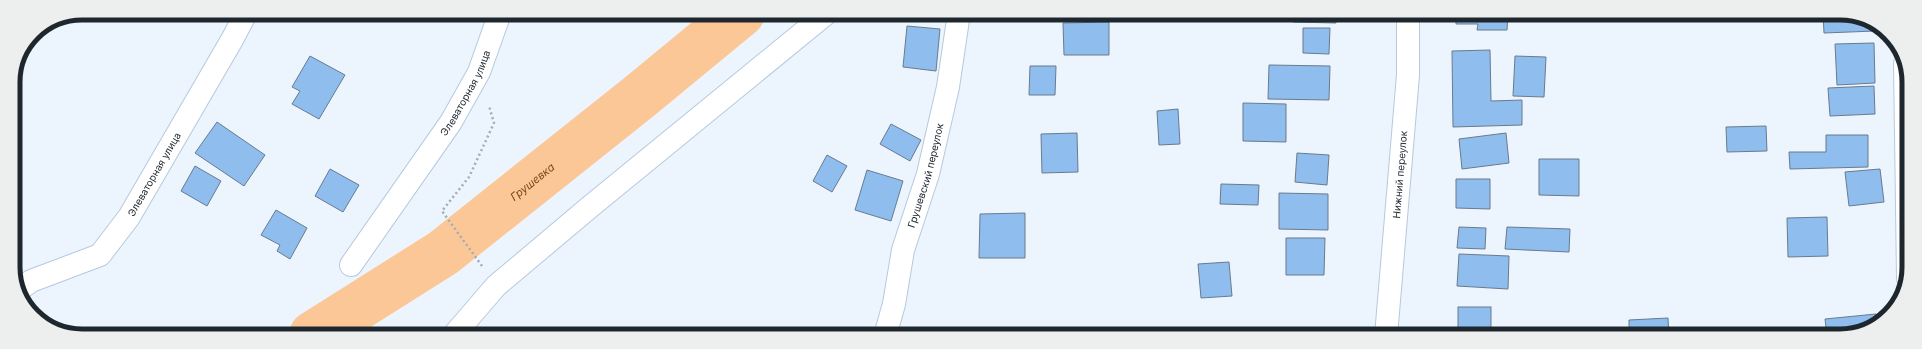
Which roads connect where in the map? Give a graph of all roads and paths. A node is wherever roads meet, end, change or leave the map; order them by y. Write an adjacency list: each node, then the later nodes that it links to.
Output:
1 (242, 20): 9 (street, Элеваторная улица)
2 (498, 20): 6 (street, Элеваторная улица)
3 (818, 20): 10 (street)
4 (958, 20): 11 (street, Грушевский переулок)
5 (1408, 20): 12 (street, Нижний переулок)
6 (479, 72): 7 (path); 8 (street, Элеваторная улица)
7 (476, 258)
8 (351, 265)
9 (24, 287)
10 (459, 329)
11 (887, 329)
12 (1387, 329)

